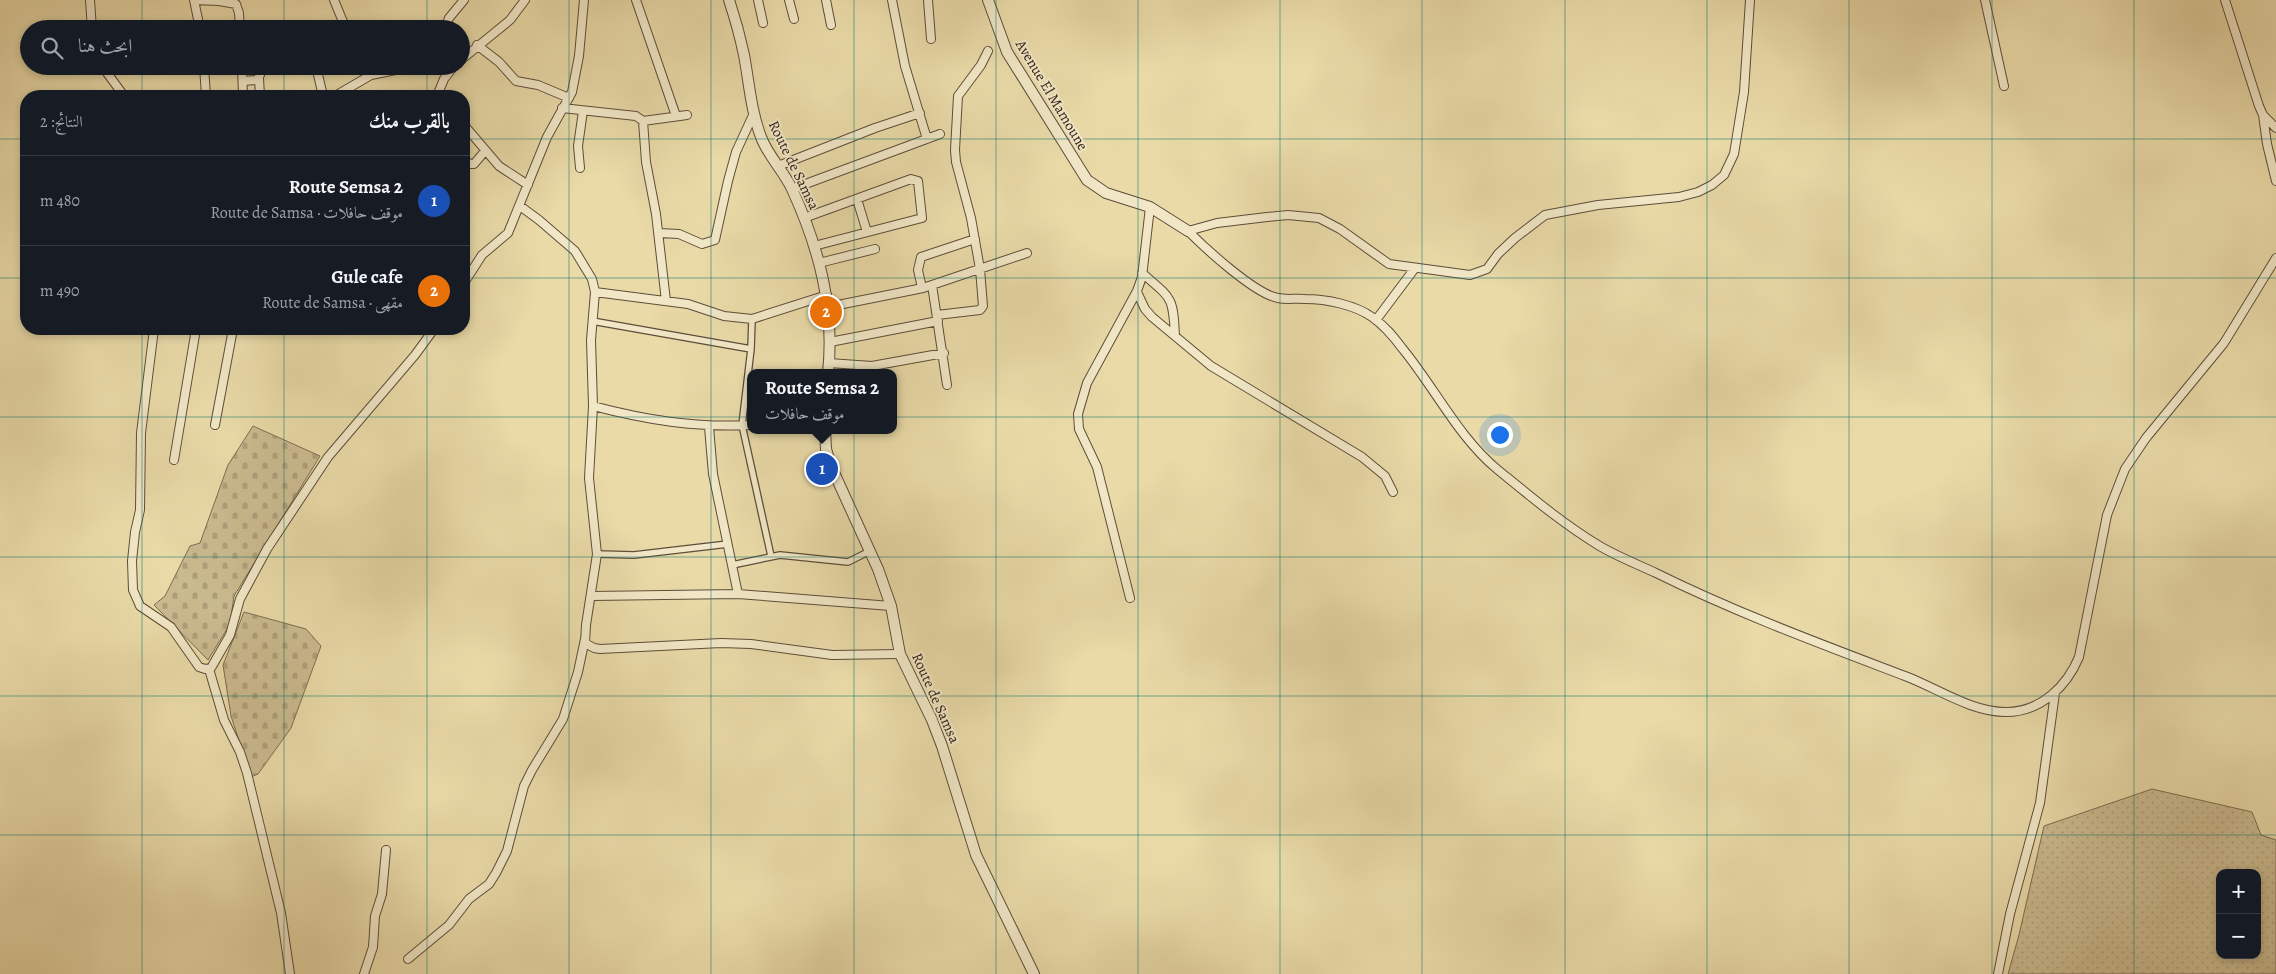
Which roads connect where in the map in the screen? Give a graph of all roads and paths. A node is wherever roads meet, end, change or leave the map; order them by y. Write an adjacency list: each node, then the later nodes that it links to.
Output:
1 (90, 0): 19 (street)
2 (194, 0): 20 (street); 21 (street)
3 (334, 0): 22 (street)
4 (464, 0): 23 (street)
5 (525, 0): 27 (street)
6 (584, 0): 47 (street)
7 (637, 0): 54 (street)
8 (729, 0): 50 (street, Route de Samsa)
9 (758, 0): 24 (street)
10 (789, 0): 18 (street)
11 (826, 0): 25 (street)
12 (892, 0): 51 (street)
13 (928, 0): 26 (street)
14 (988, 0): 69 (street, Avenue El Mamoune)
15 (1750, 0): 80 (street)
16 (1986, 0): 39 (street)
17 (2225, 0): 53 (street)
18 (794, 19)
19 (91, 20)
20 (198, 20)
21 (239, 20)
22 (342, 20)
23 (448, 20)
24 (763, 23)
25 (831, 25)
26 (931, 39)
27 (477, 45): 29 (street); 47 (street)
28 (988, 51): 74 (street)
29 (470, 52)
30 (109, 75): 40 (street)
31 (205, 75): 41 (street)
32 (243, 75): 38 (street)
33 (259, 75): 37 (street)
34 (318, 75): 44 (street)
35 (371, 75): 45 (street)
36 (447, 75): 46 (street)
37 (259, 78): 38 (street); 43 (street)
38 (243, 81): 42 (street)
39 (2004, 86)
40 (120, 90)
41 (206, 90)
42 (243, 90)
43 (260, 90)
44 (322, 90)
45 (346, 90)
46 (439, 90)
47 (569, 98): 48 (street)
48 (562, 108): 49 (street); 65 (street)
49 (583, 111): 55 (street); 63 (street)
50 (754, 113): 62 (street, Route de Samsa); 73 (street)
51 (920, 114): 59 (street); 62 (street)
52 (687, 115): 54 (street)
53 (2263, 115): 56 (street); 64 (street)
54 (676, 116): 55 (street)
55 (643, 121): 73 (street)
56 (2276, 128)
57 (470, 132): 60 (street)
58 (940, 134): 59 (street)
59 (927, 139): 66 (street)
60 (485, 151): 61 (street); 65 (street)
61 (470, 164)
62 (778, 166): 66 (street, Route de Samsa)
63 (580, 168)
64 (2276, 180)
65 (528, 185): 68 (street)
66 (792, 189): 70 (street, Route de Samsa)
67 (857, 198): 70 (street); 72 (street); 72 (street)
68 (520, 206): 83 (street); 86 (street)
69 (1150, 207): 71 (street); 82 (street)
70 (804, 218): 75 (street, Route de Samsa)
71 (1188, 231): 80 (street); 93 (street)
72 (867, 232): 75 (street)
73 (659, 233): 89 (street)
74 (975, 238): 81 (street); 85 (street)
75 (814, 246): 79 (street, Route de Samsa)
76 (875, 249): 79 (street)
77 (1027, 253): 81 (street)
78 (2276, 258): 127 (street)
79 (819, 263): 88 (street, Route de Samsa)
80 (1416, 268): 93 (street)
81 (980, 269): 84 (street); 91 (street)
82 (1142, 273): 87 (street); 99 (street)
83 (470, 274)
84 (932, 285): 85 (street); 91 (street)
85 (922, 288): 90 (street)
86 (595, 292): 89 (street); 94 (street)
87 (1137, 292): 99 (street); 122 (street)
88 (827, 295): 90 (street, Route de Samsa); 92 (street)
89 (666, 301): 92 (street)
90 (828, 307): 100 (street, Route de Samsa)
91 (938, 318): 100 (street); 102 (street)
92 (752, 319): 101 (street)
93 (1376, 320): 127 (street)
94 (592, 321): 101 (street); 107 (street)
95 (153, 335): 126 (street)
96 (195, 335): 113 (street)
97 (232, 335): 108 (street)
98 (430, 335): 126 (street)
99 (1175, 336): 114 (street)
100 (830, 342): 103 (street, Route de Samsa)
101 (752, 349): 104 (street)
102 (944, 353): 103 (street); 105 (street)
103 (828, 368)
104 (749, 369)
105 (948, 385)
106 (747, 387): 109 (street)
107 (593, 406): 111 (street); 117 (street)
108 (215, 425)
109 (742, 425): 110 (street); 111 (street); 118 (street)
110 (747, 425)
111 (709, 427): 115 (street)
112 (825, 434): 116 (street, Route de Samsa)
113 (174, 460)
114 (1393, 492)
115 (728, 544): 117 (street); 119 (street)
116 (870, 551): 118 (street); 123 (street, Route de Samsa)
117 (597, 554): 121 (street)
118 (771, 556): 119 (street)
119 (732, 565): 120 (street)
120 (738, 594): 121 (street); 123 (street)
121 (592, 596): 124 (street)
122 (1130, 598)
123 (891, 606): 125 (street, Route de Samsa)
124 (585, 637): 125 (street); 129 (street)
125 (900, 654): 132 (street, Route de Samsa)
126 (209, 669): 130 (street)
127 (2055, 693): 133 (street)
128 (386, 850): 131 (street)
129 (408, 959)
130 (290, 974)
131 (364, 974)
132 (1034, 974)
133 (1998, 974)

